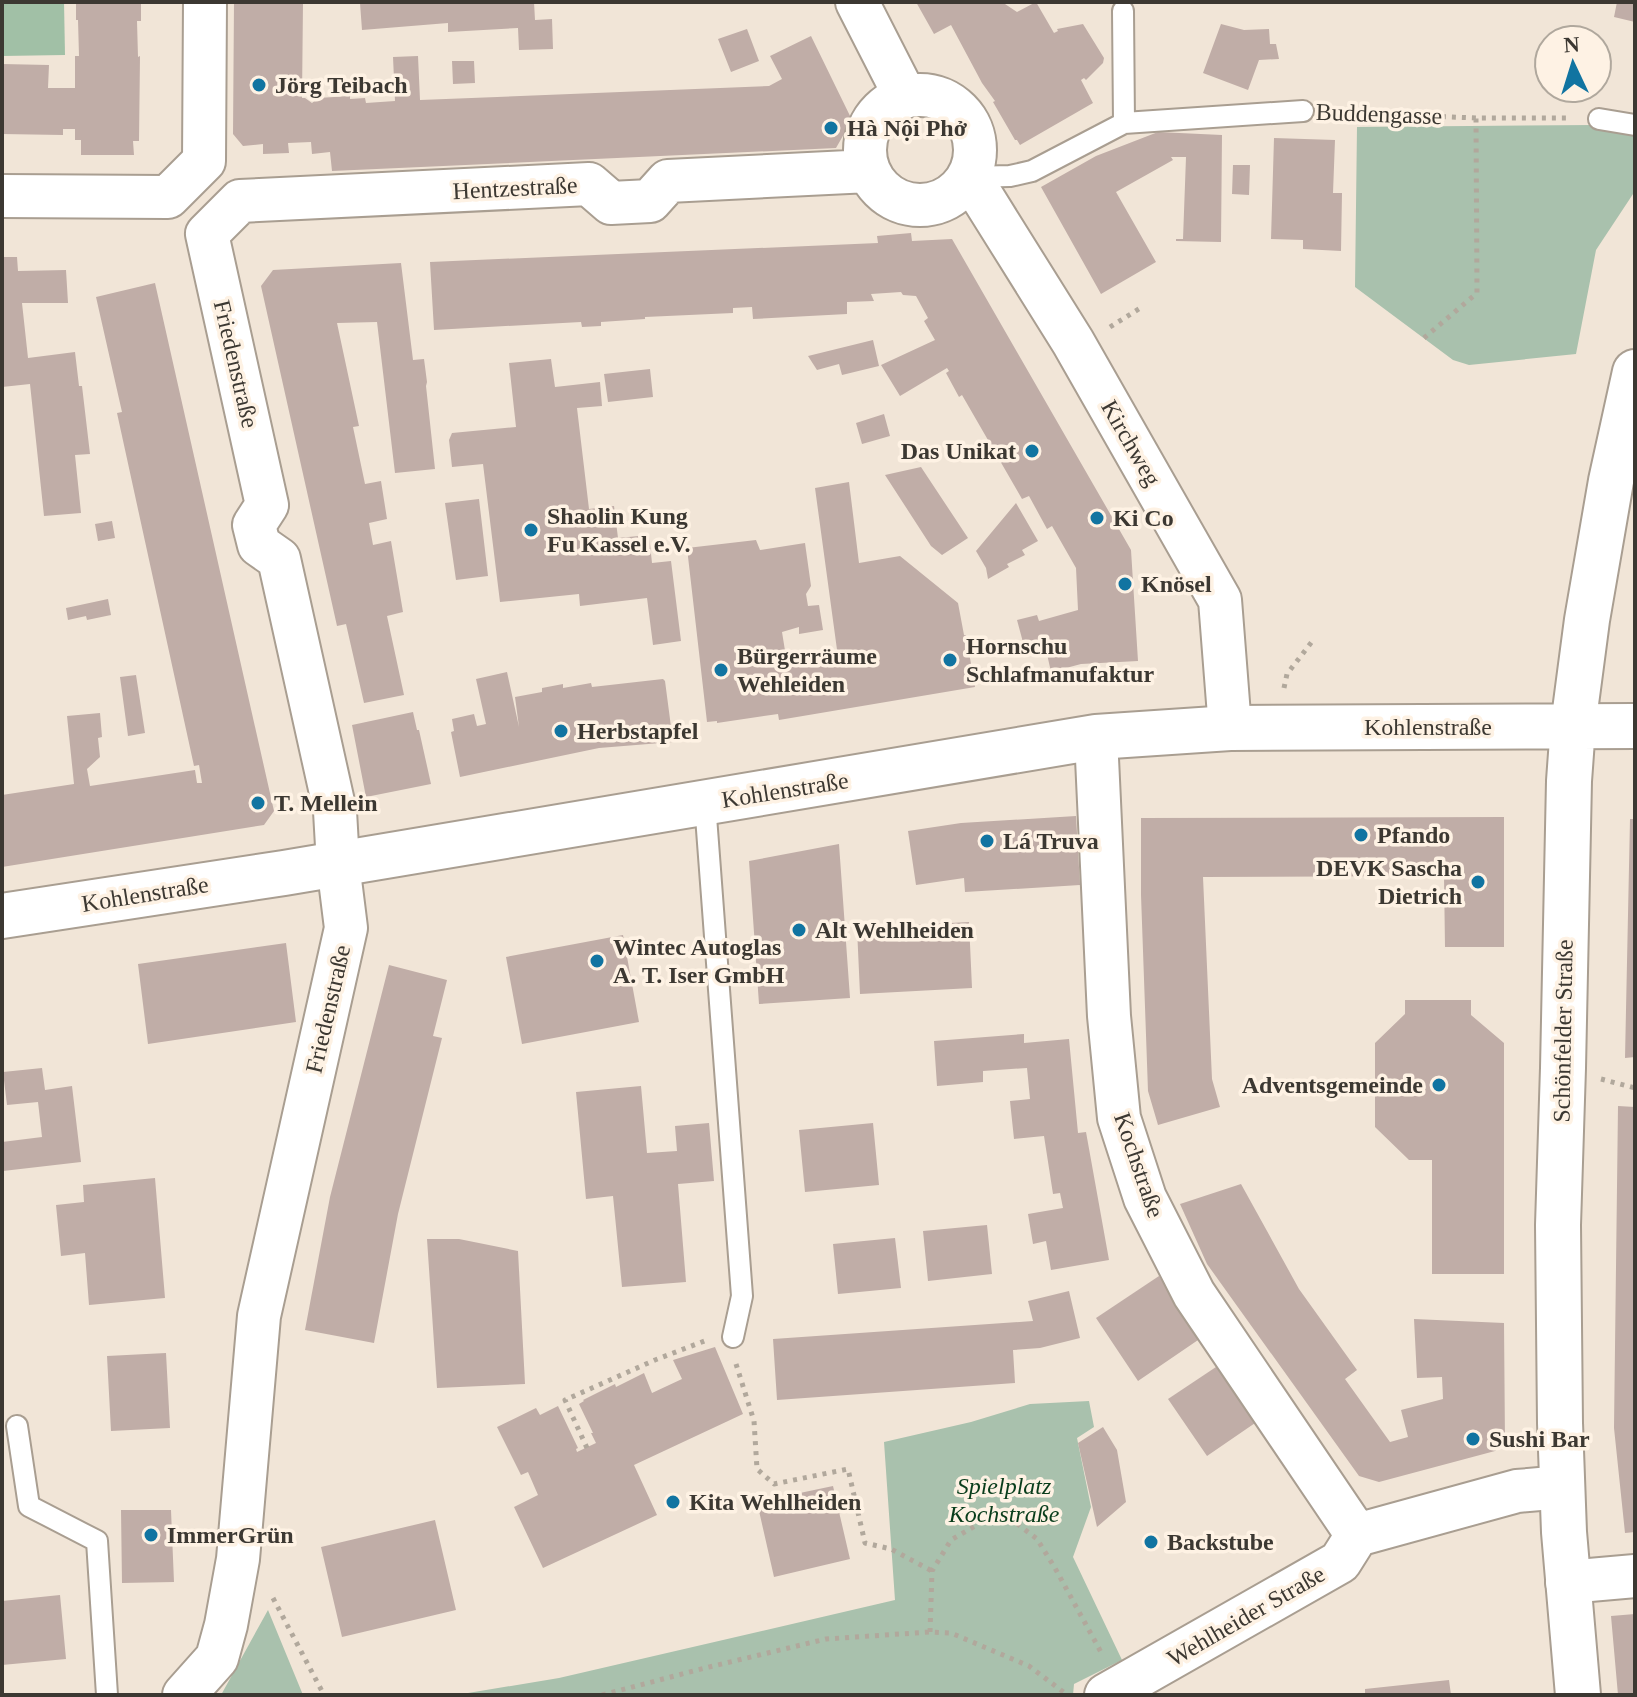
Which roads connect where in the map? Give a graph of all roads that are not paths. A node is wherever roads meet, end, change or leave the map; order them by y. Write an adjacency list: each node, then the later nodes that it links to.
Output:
1 (205, 2): 11 (street)
2 (857, 2): 4 (street)
3 (1123, 11): 7 (lane)
4 (905, 96): 9 (street); 10 (street)
5 (1303, 111): 7 (lane, Buddengasse)
6 (1599, 119): 8 (lane)
7 (1124, 123): 10 (lane, Buddengasse)
8 (1635, 125)
9 (869, 171): 10 (street); 12 (street, Hentzestraße)
10 (968, 179): 16 (street, Kirchweg)
11 (2, 196)
12 (207, 234): 19 (street, Friedenstraße)
13 (1635, 372): 14 (main road, Schönfelder Straße)
14 (1573, 726): 15 (main road, Kohlenstraße); 16 (main road, Kohlenstraße); 23 (main road, Schönfelder Straße)
15 (1635, 726)
16 (1230, 728): 17 (main road, Kohlenstraße)
17 (1096, 737): 18 (main road, Kohlenstraße); 24 (street, Kochstraße)
18 (705, 803): 19 (main road, Kohlenstraße); 21 (lane)
19 (338, 864): 20 (main road, Kohlenstraße); 29 (street, Friedenstraße)
20 (2, 916)
21 (733, 1337)
22 (17, 1426): 28 (lane)
23 (1563, 1487): 24 (street); 26 (main road, Schönfelder Straße)
24 (1357, 1535): 27 (street, Wehlheider Straße)
25 (1635, 1576): 26 (street)
26 (1567, 1582): 30 (main road, Schönfelder Straße)
27 (1113, 1692)
28 (107, 1695)
29 (184, 1695)
30 (1578, 1695)

